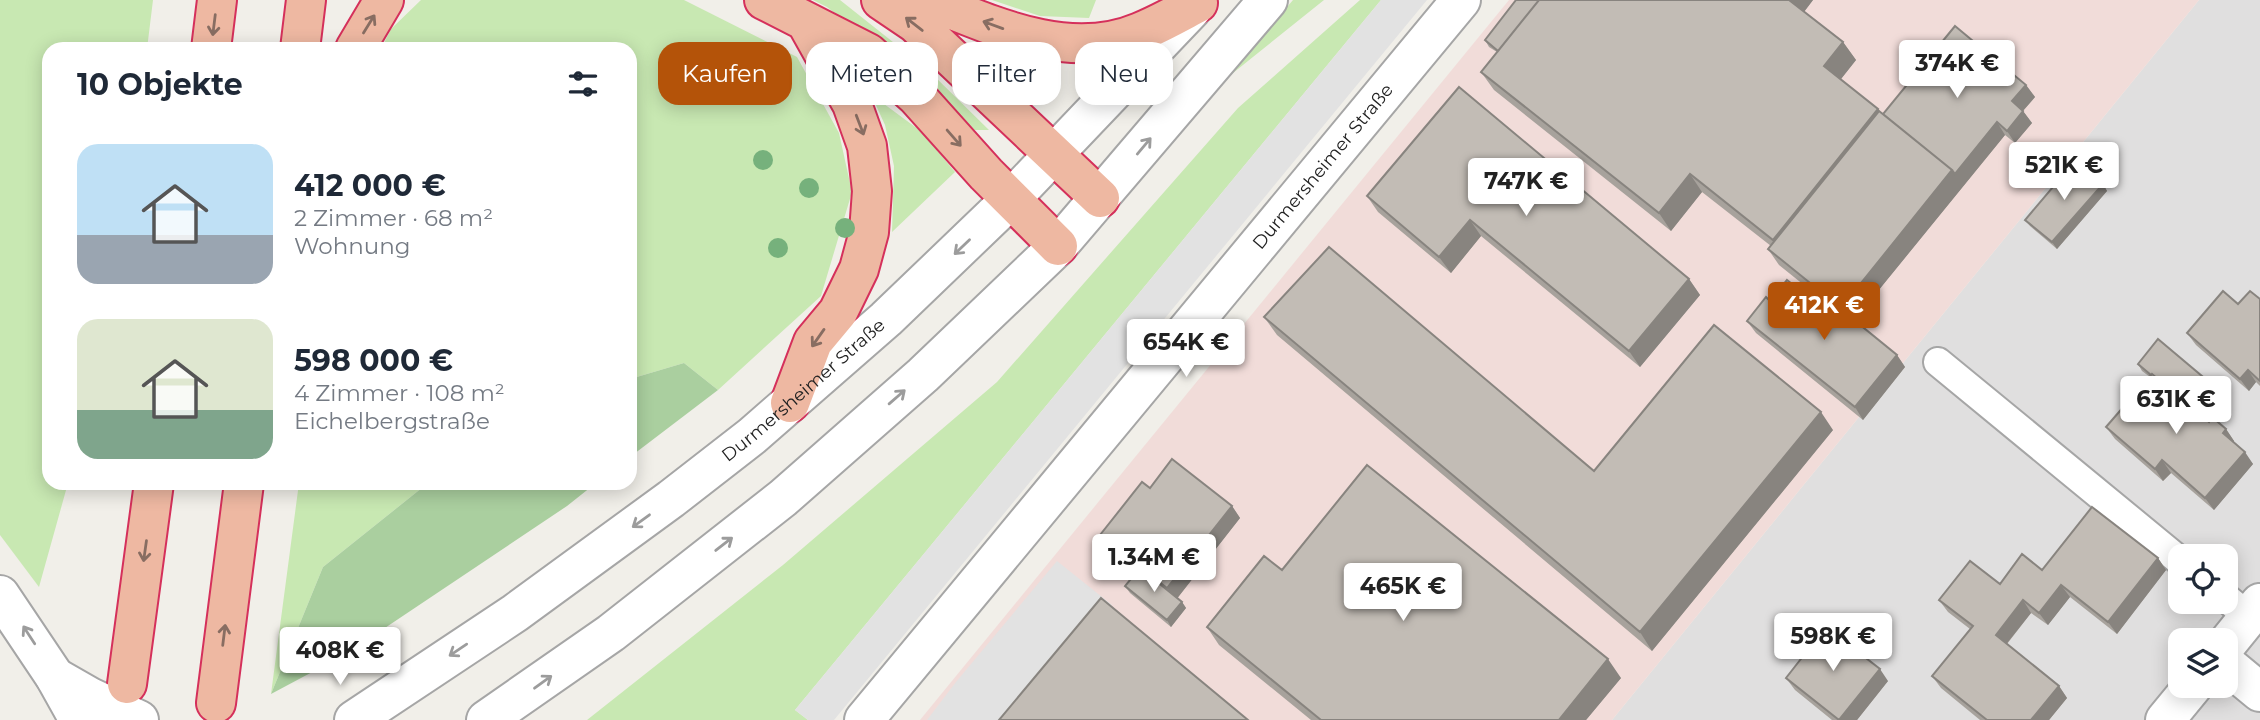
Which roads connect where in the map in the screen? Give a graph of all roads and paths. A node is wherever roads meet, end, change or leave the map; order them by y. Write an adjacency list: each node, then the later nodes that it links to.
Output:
1 (217, 0): 11 (highway, one-way to 11)
2 (306, 0): 12 (highway)
3 (384, 0): 13 (highway, one-way to 3)
4 (764, 0): 10 (highway)
5 (881, 0): 14 (highway, one-way to 5)
6 (928, 0): 9 (highway, one-way to 6)
7 (1268, 0): 15 (street, one-way to 7)
8 (1461, 0): 35 (street, Durmersheimer Straße)
9 (1199, 1): 14 (street, Durmersheimer Straße)
10 (806, 22): 16 (highway, one-way to 16); 19 (highway, one-way to 19)
11 (212, 42)
12 (301, 42)
13 (359, 42)
14 (1054, 153): 15 (highway); 16 (street, Durmersheimer Straße)
15 (1100, 198): 17 (street)
16 (1011, 200): 17 (highway); 19 (street, Durmersheimer Straße, one-way to 19)
17 (1058, 246): 34 (street, one-way to 17)
18 (1938, 362): 22 (lane)
19 (790, 403): 30 (street, Durmersheimer Straße, one-way to 30)
20 (153, 490): 26 (highway, one-way to 26)
21 (243, 490): 29 (highway, one-way to 21)
22 (2168, 551)
23 (0, 595): 25 (street, one-way to 23)
24 (2238, 674): 27 (street)
25 (55, 677): 31 (street); 32 (street)
26 (127, 684)
27 (2260, 692)
28 (2183, 698): 36 (street)
29 (216, 703)
30 (360, 716): 33 (street)
31 (79, 720)
32 (139, 720)
33 (328, 720)
34 (486, 720)
35 (864, 720)
36 (2165, 720)

